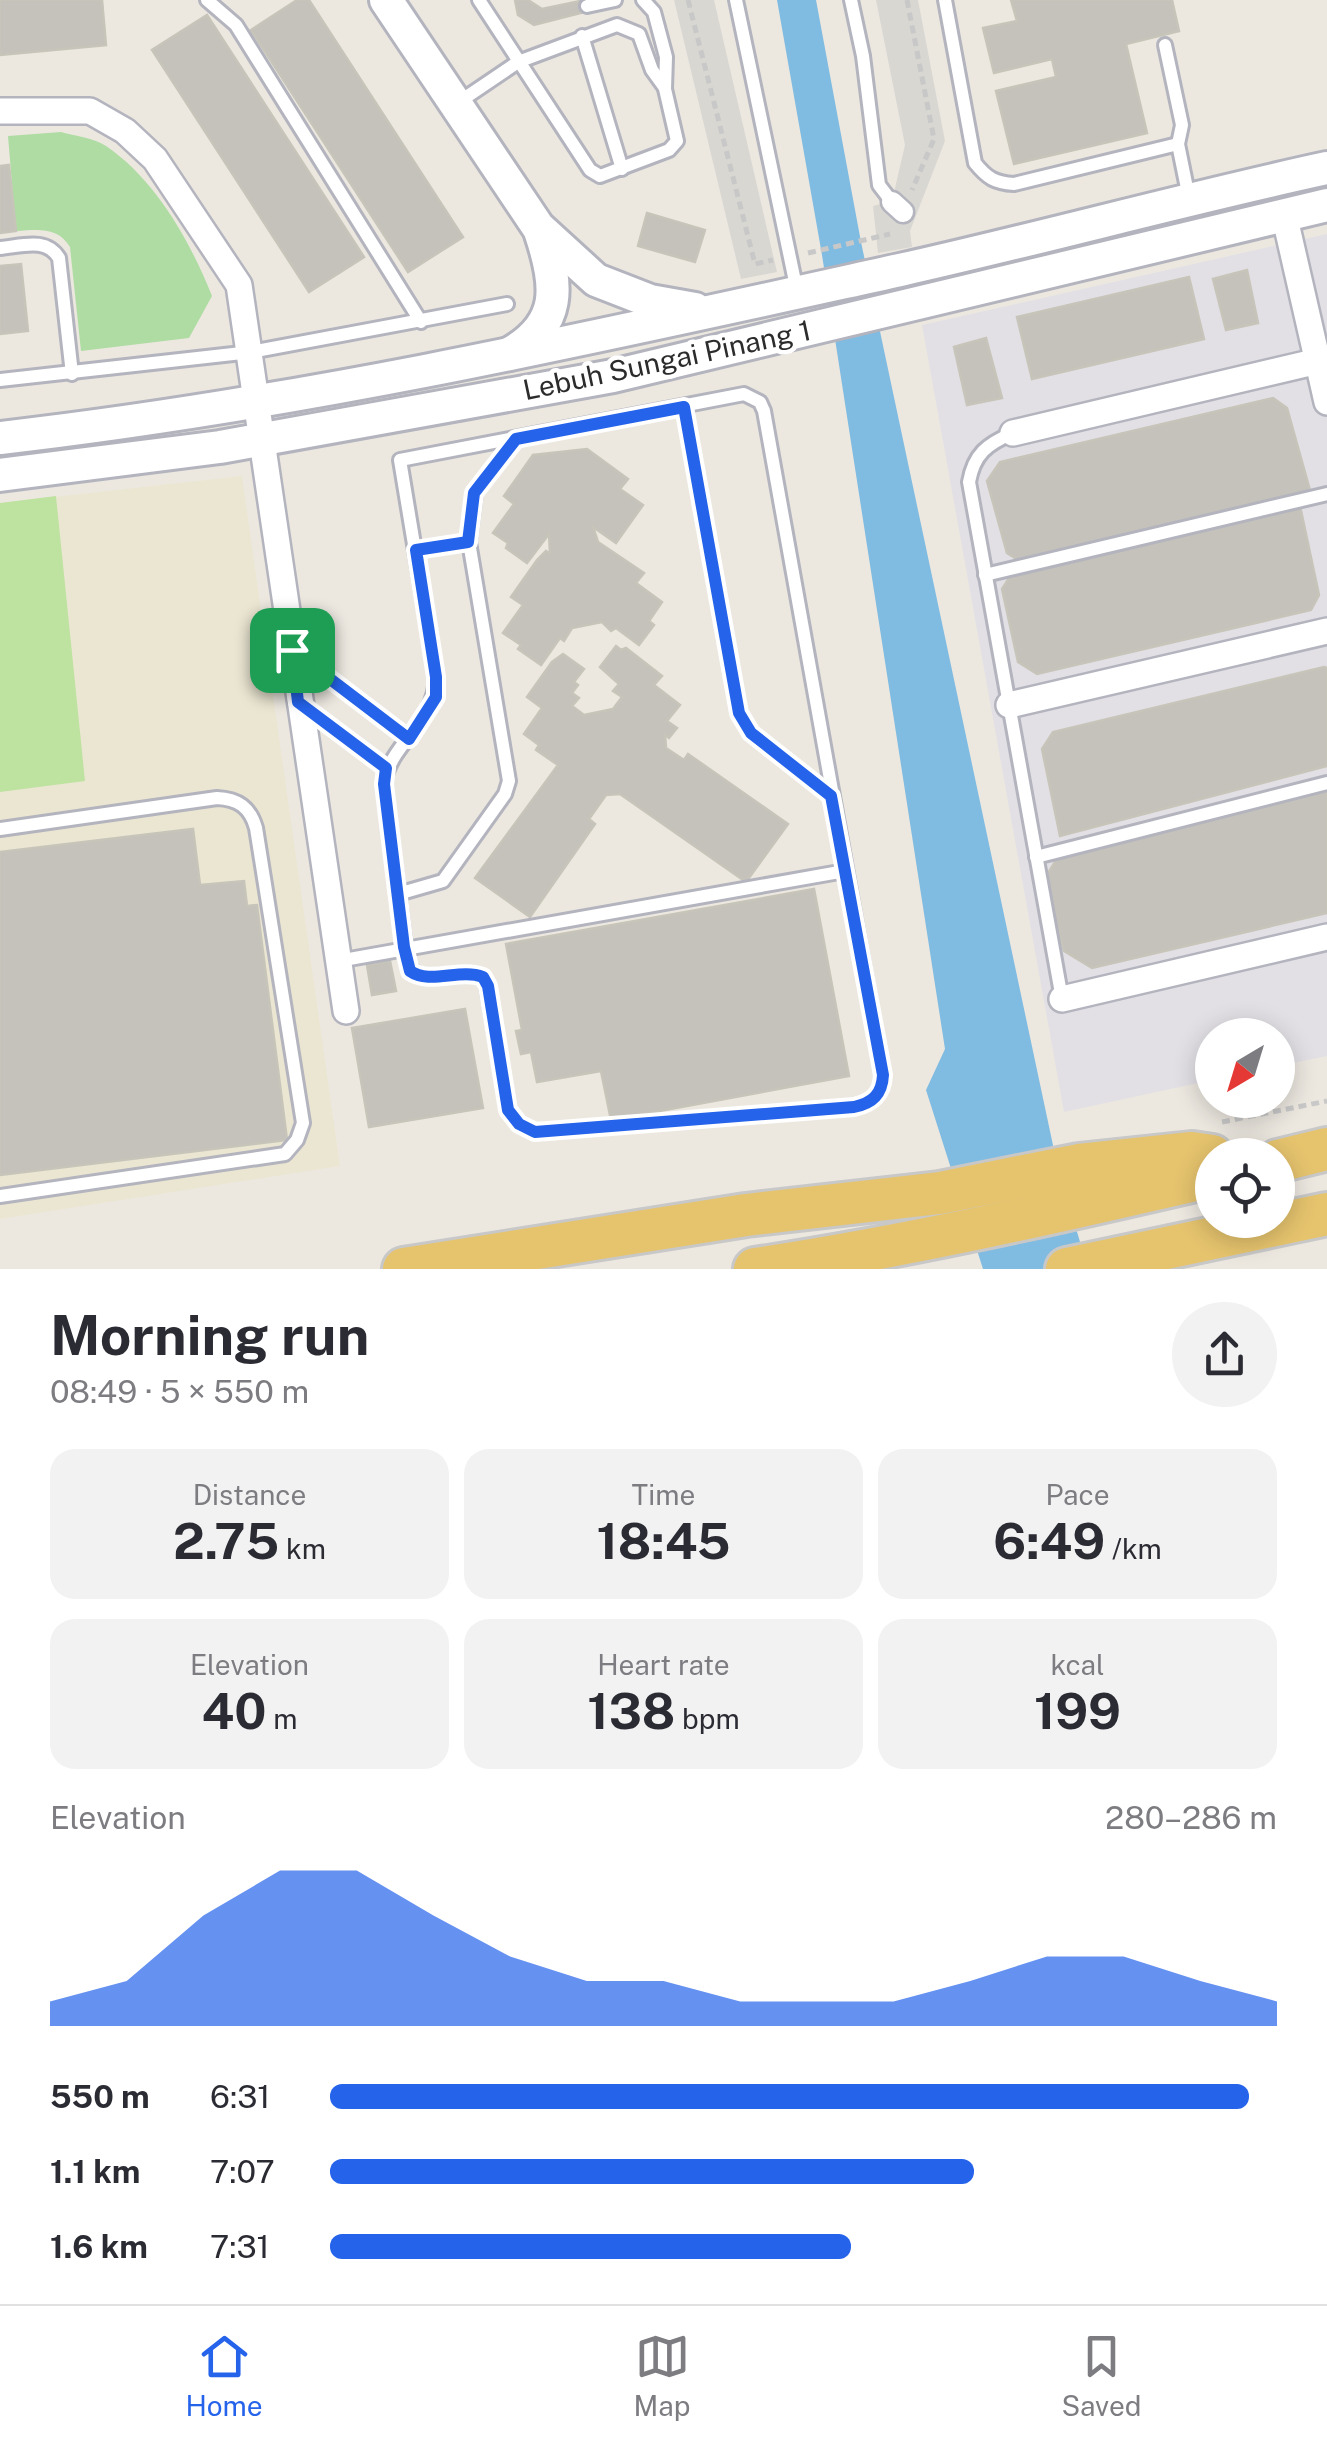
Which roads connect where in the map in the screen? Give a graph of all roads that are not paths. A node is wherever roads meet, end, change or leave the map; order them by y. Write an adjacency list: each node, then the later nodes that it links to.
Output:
1 (207, 0): 28 (lane)
2 (386, 0): 14 (street)
3 (479, 0): 12 (lane)
4 (615, 0): 9 (lane)
5 (644, 0): 13 (lane)
6 (736, 0): 25 (lane)
7 (851, 0): 21 (lane)
8 (944, 0): 16 (lane)
9 (587, 6)
10 (582, 36): 12 (lane); 13 (lane); 18 (lane)
11 (1165, 44): 16 (lane)
12 (518, 62): 14 (lane); 18 (lane)
13 (665, 88): 18 (lane)
14 (454, 106): 23 (street)
15 (0, 111): 29 (street)
16 (1178, 144): 19 (lane)
17 (1327, 168): 19 (street, Lebuh Sungai Pinang 1)
18 (622, 169)
19 (1189, 198): 25 (street, Lebuh Sungai Pinang 1)
20 (1327, 204): 22 (street, Lebuh Sungai Pinang 1)
21 (898, 206)
22 (1284, 214): 31 (street); 40 (street, Lebuh Sungai Pinang 1)
23 (538, 227): 27 (street); 30 (street)
24 (0, 248): 32 (lane)
25 (802, 293): 27 (street, Lebuh Sungai Pinang 1)
26 (507, 304): 28 (lane)
27 (714, 312): 30 (street, Lebuh Sungai Pinang 1)
28 (421, 322): 29 (lane)
29 (251, 352): 32 (lane); 34 (street)
30 (501, 358): 34 (street, Lebuh Sungai Pinang 1)
31 (1322, 360): 35 (street); 37 (street)
32 (72, 374): 33 (lane)
33 (0, 380)
34 (255, 402): 38 (street, Lebuh Sungai Pinang 1); 40 (street)
35 (1327, 402)
36 (684, 407): 39 (lane); 53 (lane); 53 (lane)
37 (1013, 434): 45 (lane)
38 (0, 438)
39 (516, 439): 43 (lane); 44 (lane)
40 (260, 440): 41 (street, Lebuh Sungai Pinang 1); 47 (street)
41 (0, 475)
42 (1327, 494): 45 (lane)
43 (468, 542): 44 (lane); 57 (lane)
44 (416, 550): 50 (lane)
45 (984, 575): 49 (lane)
46 (1327, 631): 49 (street)
47 (292, 650): 48 (street); 50 (lane)
48 (298, 702): 51 (lane); 60 (street)
49 (1008, 705): 55 (lane)
50 (409, 739): 51 (lane)
51 (386, 768): 57 (lane)
52 (1327, 783): 55 (lane)
53 (831, 796): 56 (lane)
54 (0, 829): 68 (lane)
55 (1036, 857): 61 (lane)
56 (845, 871): 59 (lane); 59 (lane)
57 (398, 894): 59 (lane)
58 (1327, 937): 61 (street)
59 (404, 947): 60 (lane)
60 (338, 961): 62 (street)
61 (1062, 999)
62 (346, 1010)
63 (1327, 1148): 65 (highway)
64 (1195, 1154): 67 (highway)
65 (1295, 1156)
66 (1195, 1177): 67 (highway)
67 (1086, 1184): 69 (highway)
68 (0, 1196)
69 (948, 1212): 72 (highway); 73 (highway)
70 (1307, 1219): 71 (highway); 74 (highway)
71 (1086, 1265)
72 (404, 1269)
73 (755, 1269)
74 (1205, 1269)

